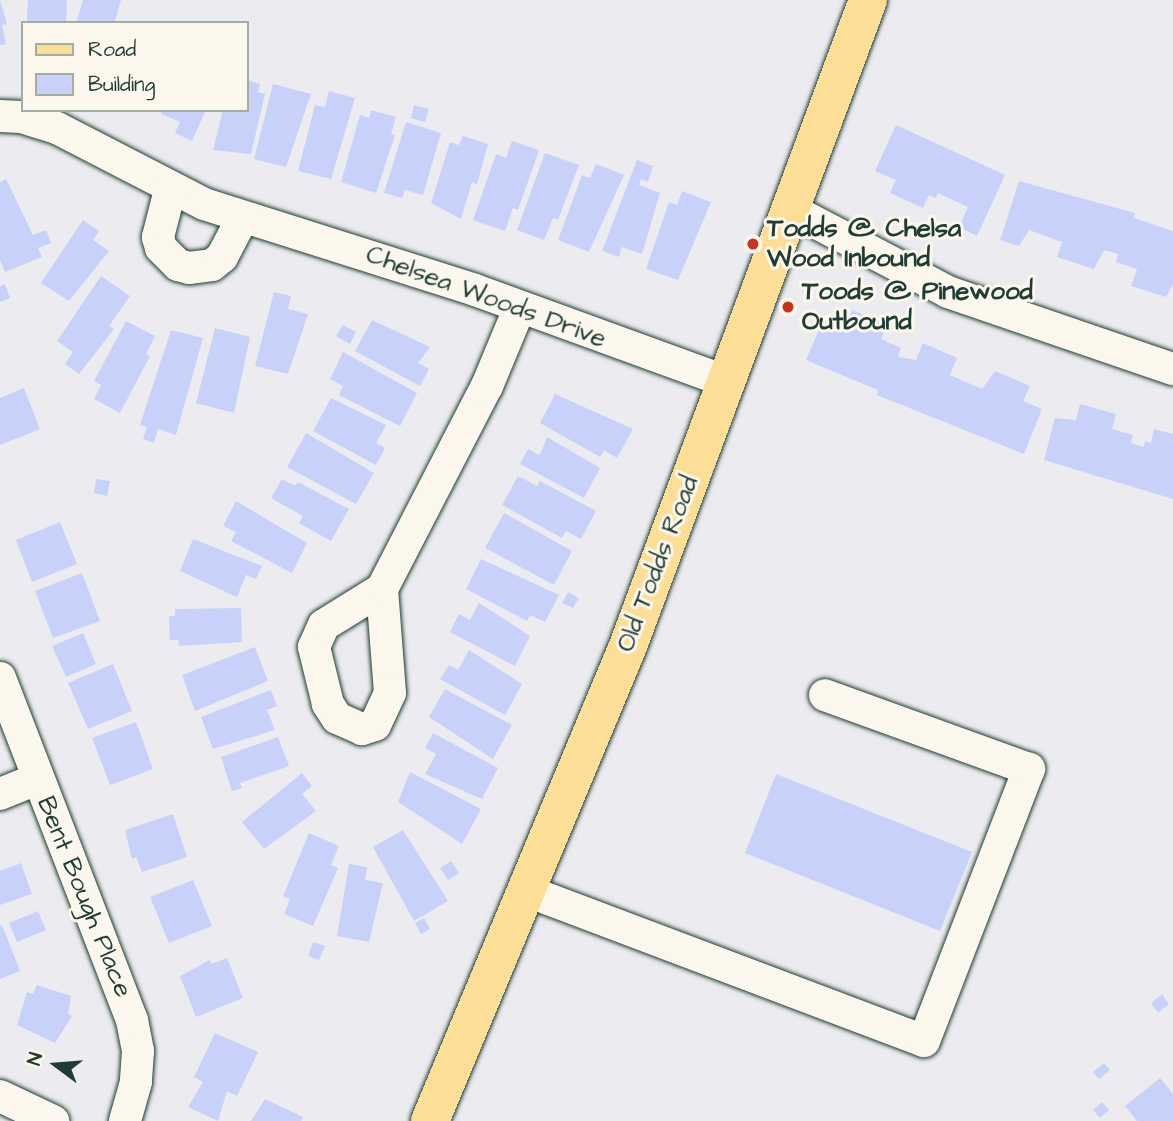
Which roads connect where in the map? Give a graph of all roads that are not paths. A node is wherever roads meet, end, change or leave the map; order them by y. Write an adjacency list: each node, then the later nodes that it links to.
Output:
1 (868, 0): 4 (main road, Old Todds Road)
2 (0, 117): 3 (street, Chelsea Woods Drive)
3 (170, 190): 5 (street, Chelsea Woods Drive); 5 (street)
4 (790, 209): 7 (street); 8 (main road, Old Todds Road)
5 (243, 217): 6 (street, Chelsea Woods Drive)
6 (519, 309): 8 (street, Chelsea Woods Drive); 9 (street)
7 (1173, 369)
8 (727, 382): 14 (main road, Old Todds Road)
9 (382, 589)
10 (0, 678): 12 (street, Bent Bough Place)
11 (825, 695): 14 (street)
12 (37, 779): 13 (street); 17 (street, Bent Bough Place)
13 (0, 794)
14 (527, 891): 18 (main road, Old Todds Road)
15 (0, 1096): 16 (street)
16 (53, 1121)
17 (125, 1121)
18 (430, 1121)

